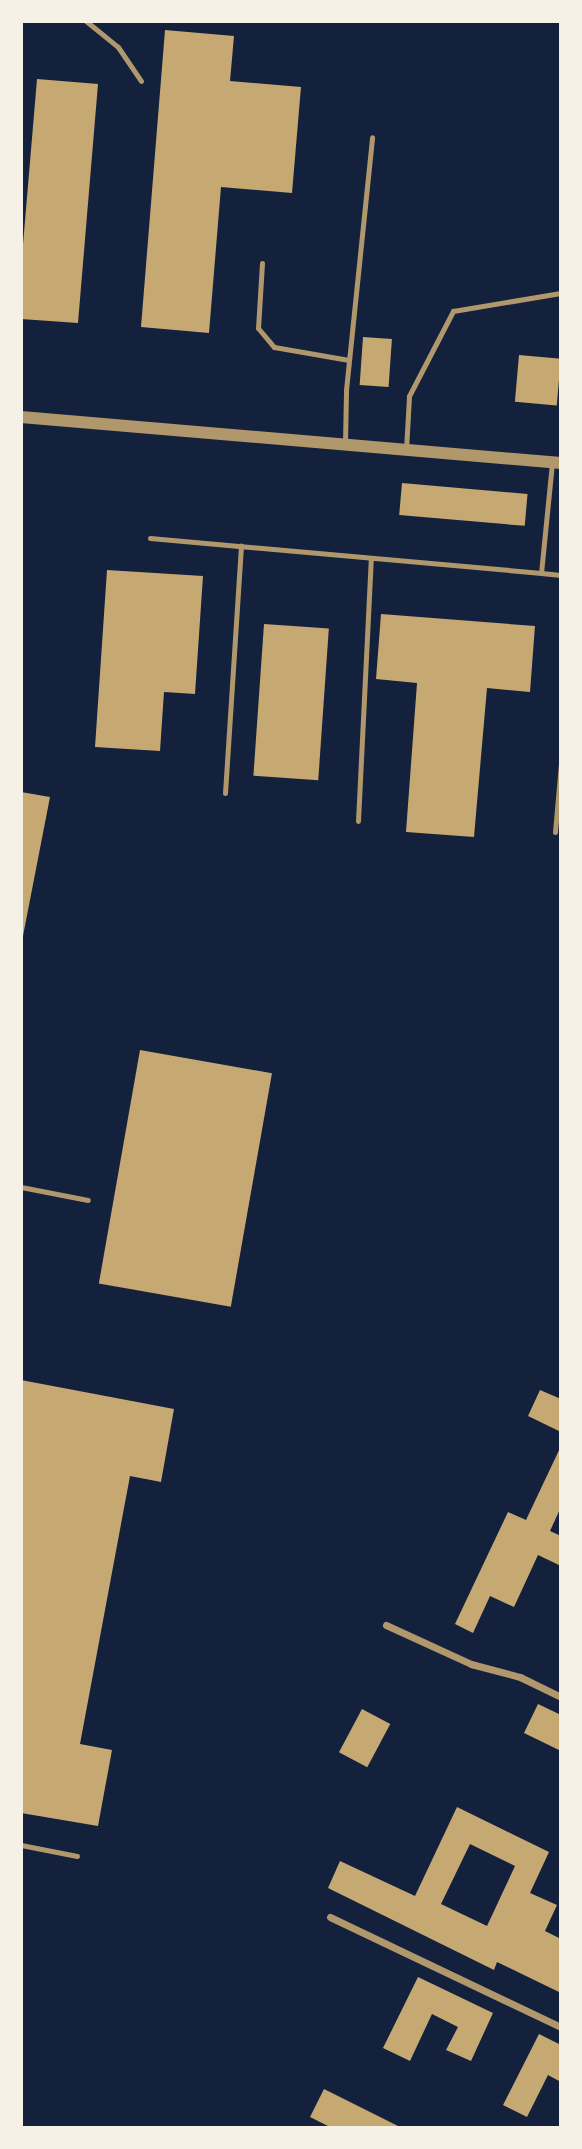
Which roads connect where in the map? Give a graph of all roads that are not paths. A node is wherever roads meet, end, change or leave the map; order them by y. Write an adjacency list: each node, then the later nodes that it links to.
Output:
1 (86, 21): 2 (lane)
2 (141, 81)
3 (372, 137): 6 (lane)
4 (262, 263): 6 (lane)
5 (561, 293): 9 (lane)
6 (349, 360): 8 (lane)
7 (21, 417): 8 (street)
8 (345, 445): 9 (street)
9 (406, 450): 10 (street)
10 (556, 463): 14 (lane)
11 (150, 538): 12 (lane)
12 (241, 546): 13 (lane); 17 (lane)
13 (370, 558): 14 (lane); 18 (lane)
14 (541, 573): 15 (lane)
15 (561, 575)
16 (561, 763): 19 (lane)
17 (225, 793)
18 (358, 821)
19 (555, 832)
20 (21, 1187): 21 (lane)
21 (88, 1200)
22 (386, 1625): 23 (street)
23 (561, 1697)
24 (21, 1845): 25 (lane)
25 (77, 1856)
26 (330, 1917): 27 (street)
27 (561, 2027)

